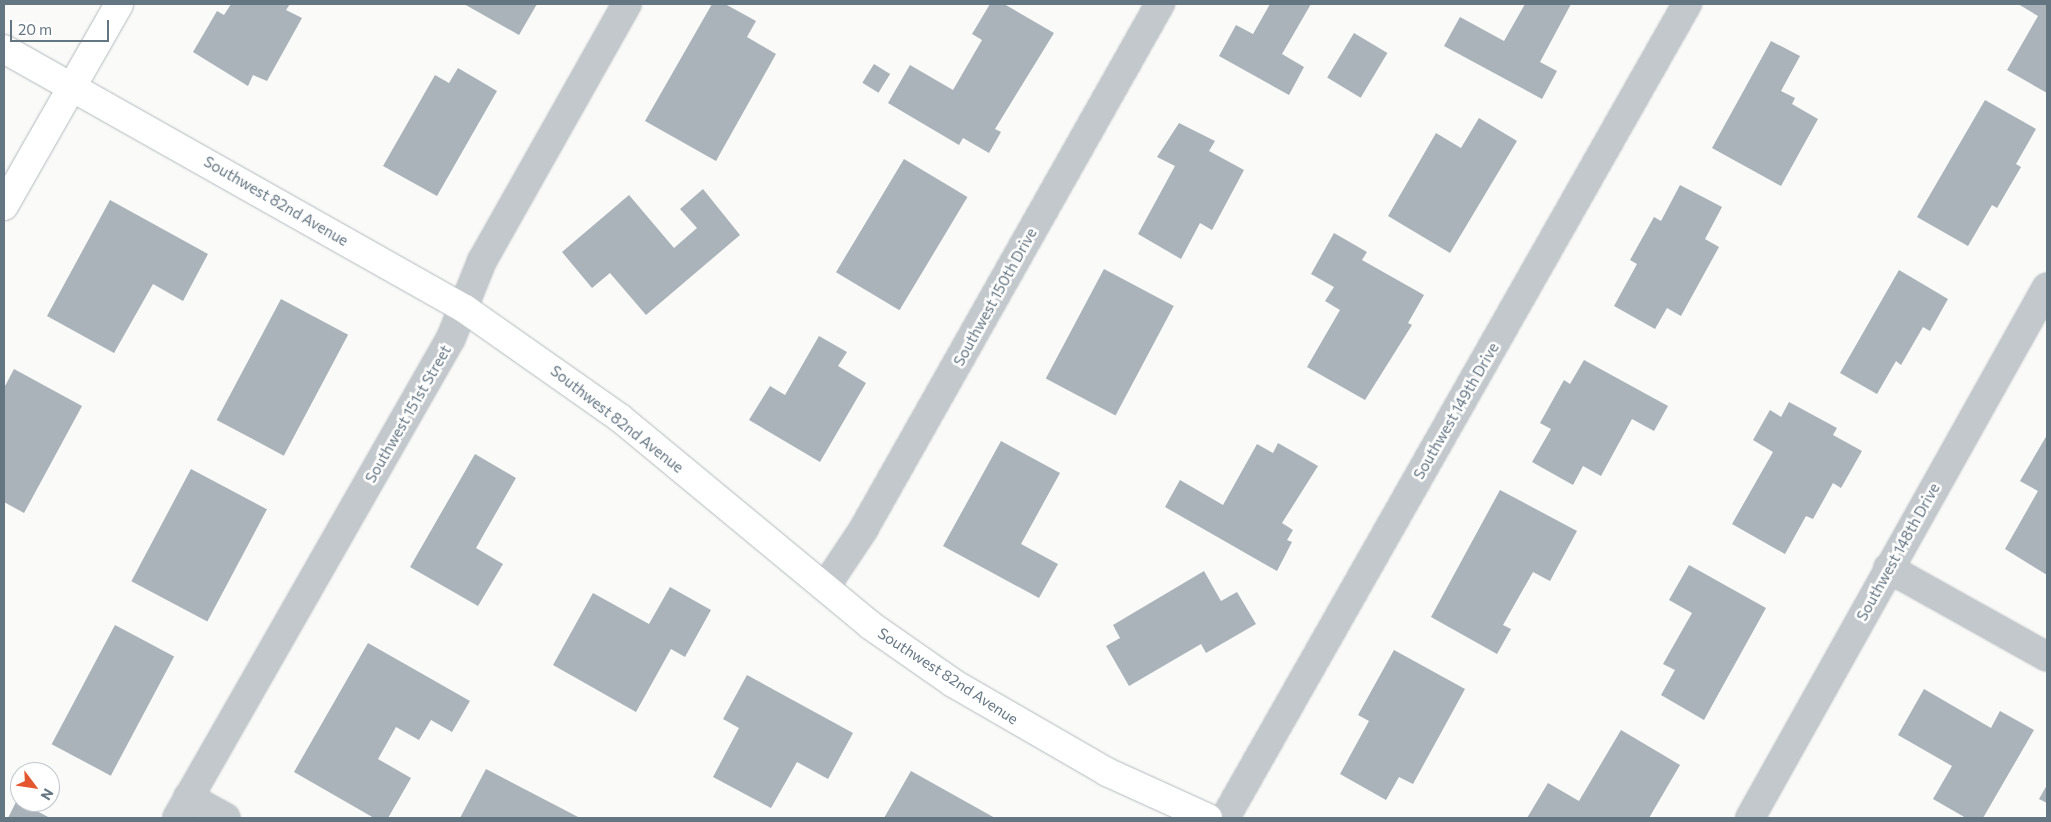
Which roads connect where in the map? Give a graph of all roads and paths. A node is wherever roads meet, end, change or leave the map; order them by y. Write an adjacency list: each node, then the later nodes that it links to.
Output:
1 (119, 4): 6 (street)
2 (627, 4): 9 (street, Southwest 151st Street)
3 (1160, 4): 11 (street, Southwest 150th Drive)
4 (1687, 4): 16 (street, Southwest 149th Drive)
5 (4, 49): 6 (street, Southwest 82nd Avenue)
6 (72, 85): 7 (street); 9 (street, Southwest 82nd Avenue)
7 (4, 206)
8 (2047, 286): 10 (street, Southwest 148th Drive)
9 (465, 308): 11 (street, Southwest 82nd Avenue); 13 (street, Southwest 151st Street)
10 (1888, 568): 12 (street); 17 (street, Southwest 148th Drive)
11 (826, 587): 15 (street, Southwest 82nd Avenue)
12 (2047, 657)
13 (183, 808): 14 (street)
14 (226, 818)
15 (1208, 818)
16 (1225, 818)
17 (1750, 818)

